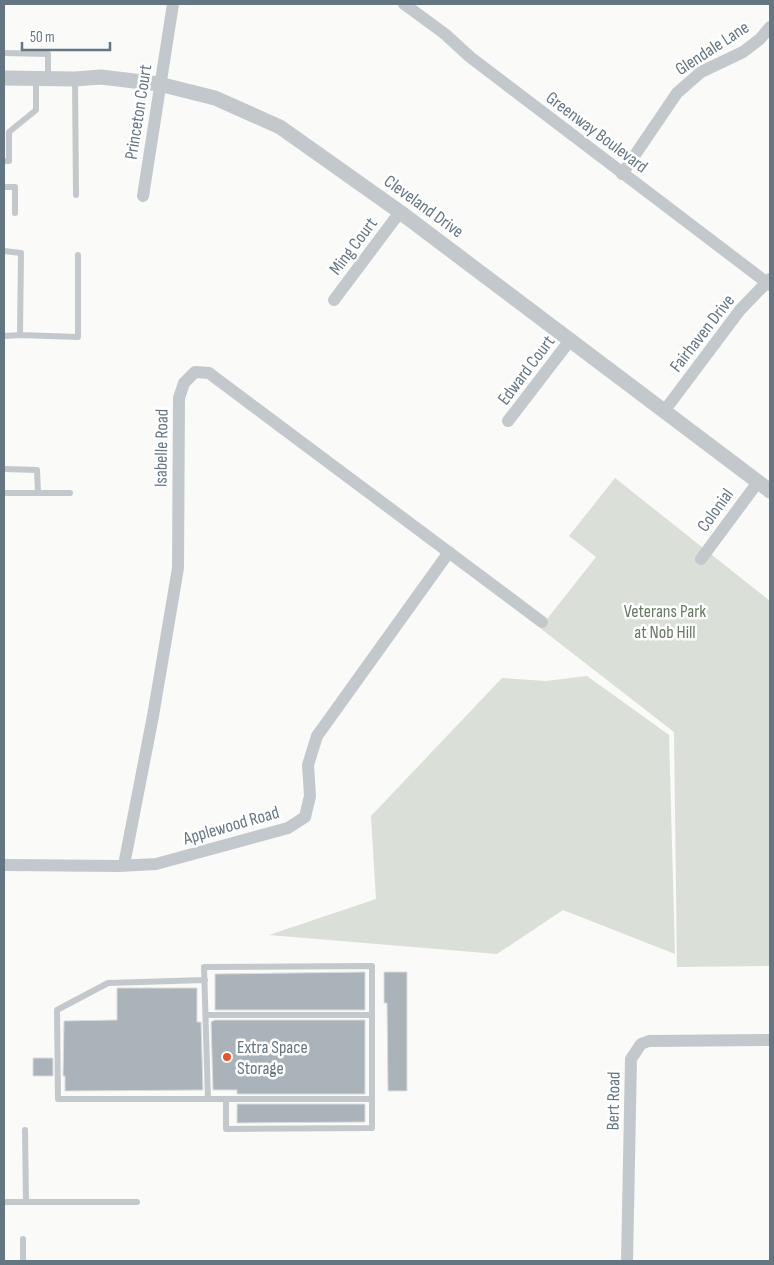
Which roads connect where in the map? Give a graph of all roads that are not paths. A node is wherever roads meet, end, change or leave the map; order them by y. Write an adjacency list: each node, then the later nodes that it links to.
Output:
1 (173, 4): 8 (street, Princeton Court)
2 (404, 4): 11 (street, Greenway Boulevard)
3 (770, 27): 11 (street, Glendale Lane)
4 (4, 53): 6 (lane)
5 (4, 78): 6 (street, Cleveland Drive)
6 (42, 79): 7 (street, Cleveland Drive); 9 (lane)
7 (75, 80): 8 (street, Cleveland Drive); 13 (lane)
8 (159, 84): 14 (street, Princeton Court); 15 (street, Cleveland Drive)
9 (6, 132): 10 (lane)
10 (4, 161)
11 (622, 174): 19 (street, Greenway Boulevard)
12 (4, 187): 16 (lane)
13 (76, 195)
14 (143, 196)
15 (400, 212): 20 (street, Ming Court); 23 (street, Cleveland Drive)
16 (16, 213)
17 (4, 251): 21 (lane)
18 (78, 255): 21 (lane)
19 (769, 282): 24 (street, Fairhaven Drive)
20 (334, 300)
21 (20, 335): 22 (lane)
22 (4, 336)
23 (571, 339): 24 (street, Cleveland Drive); 25 (street, Edward Court)
24 (665, 410): 27 (street, Cleveland Drive)
25 (508, 421)
26 (4, 469): 29 (lane)
27 (764, 486): 32 (street, Colonial)
28 (4, 493): 29 (lane)
29 (38, 493): 30 (lane)
30 (70, 493)
31 (449, 552): 33 (street, Isabelle Road); 35 (street, Applewood Road); 35 (street, Isabelle Road)
32 (701, 559)
33 (542, 622)
34 (4, 865): 35 (street, Applewood Road)
35 (124, 865)
36 (205, 980): 37 (lane); 38 (lane); 40 (lane)
37 (206, 1015): 38 (lane); 40 (lane)
38 (372, 1015): 42 (lane)
39 (770, 1040): 49 (street, Bert Road)
40 (208, 1099): 41 (lane)
41 (226, 1099): 42 (lane); 42 (lane)
42 (372, 1099)
43 (25, 1130): 45 (lane)
44 (4, 1202): 45 (lane)
45 (26, 1202): 46 (lane)
46 (137, 1202)
47 (23, 1239): 48 (lane)
48 (23, 1261)
49 (628, 1261)

